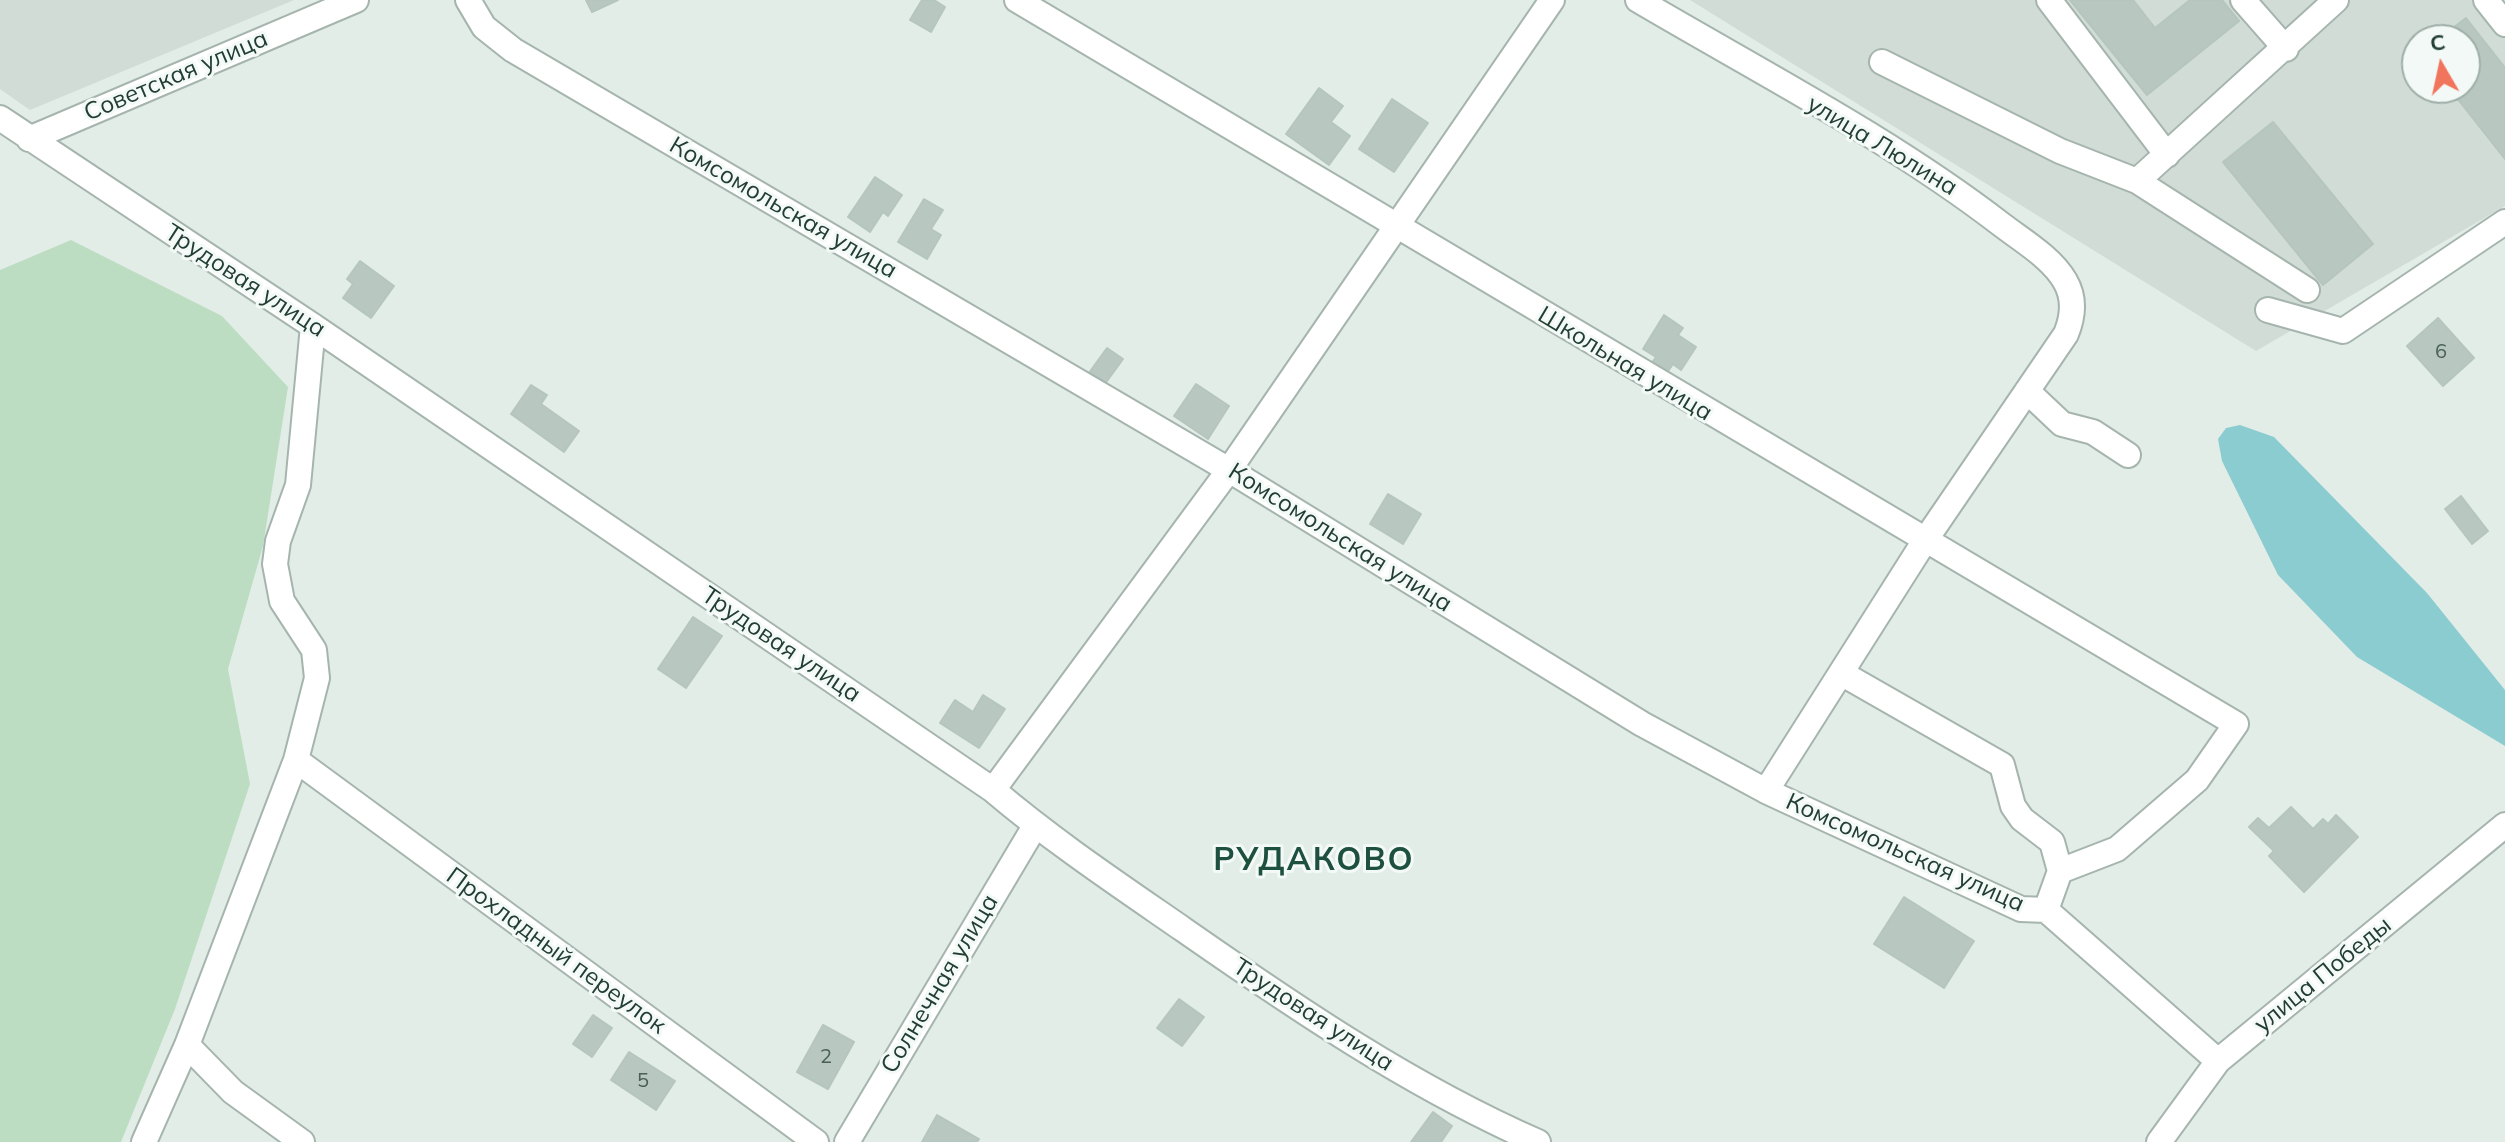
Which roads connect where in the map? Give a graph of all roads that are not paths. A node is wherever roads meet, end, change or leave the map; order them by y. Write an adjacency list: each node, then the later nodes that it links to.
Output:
1 (356, 0): 14 (street, Советская улица)
2 (468, 0): 24 (street, Комсомольская улица)
3 (1017, 0): 18 (street, Школьная улица)
4 (1552, 0): 18 (street)
5 (1638, 0): 22 (street, улица Люлина)
6 (2049, 0): 15 (street)
7 (2243, 0): 11 (street)
8 (2336, 0): 11 (street)
9 (2486, 0): 10 (street)
10 (2505, 24)
11 (2286, 49): 15 (street)
12 (1882, 62): 16 (street)
13 (0, 118): 14 (street)
14 (29, 139): 21 (street, Трудовая улица)
15 (2167, 155): 16 (street)
16 (2137, 181): 19 (street)
17 (2505, 222): 20 (street)
18 (1398, 229): 24 (street); 25 (street, Школьная улица)
19 (2307, 290)
20 (2268, 310)
21 (313, 326): 27 (street); 28 (street, Трудовая улица)
22 (2027, 391): 23 (street); 25 (street)
23 (2128, 455)
24 (1229, 470): 28 (street); 29 (street, Комсомольская улица)
25 (1924, 542): 26 (street); 32 (street, Школьная улица)
26 (1841, 673): 29 (street); 32 (street)
27 (296, 760): 34 (street); 38 (street, Прохладный переулок)
28 (993, 790): 31 (street, Трудовая улица)
29 (1766, 791): 33 (street, Комсомольская улица)
30 (2505, 825): 35 (street, улица Победы)
31 (1035, 826): 39 (street, Солнечная улица); 40 (street, Трудовая улица)
32 (2060, 871): 33 (street)
33 (2046, 910): 35 (street, Комсомольская улица)
34 (187, 1045): 36 (street); 37 (street)
35 (2218, 1061): 41 (street, улица Победы)
36 (144, 1142)
37 (302, 1142)
38 (816, 1142)
39 (847, 1142)
40 (1538, 1142)
41 (2159, 1142)

